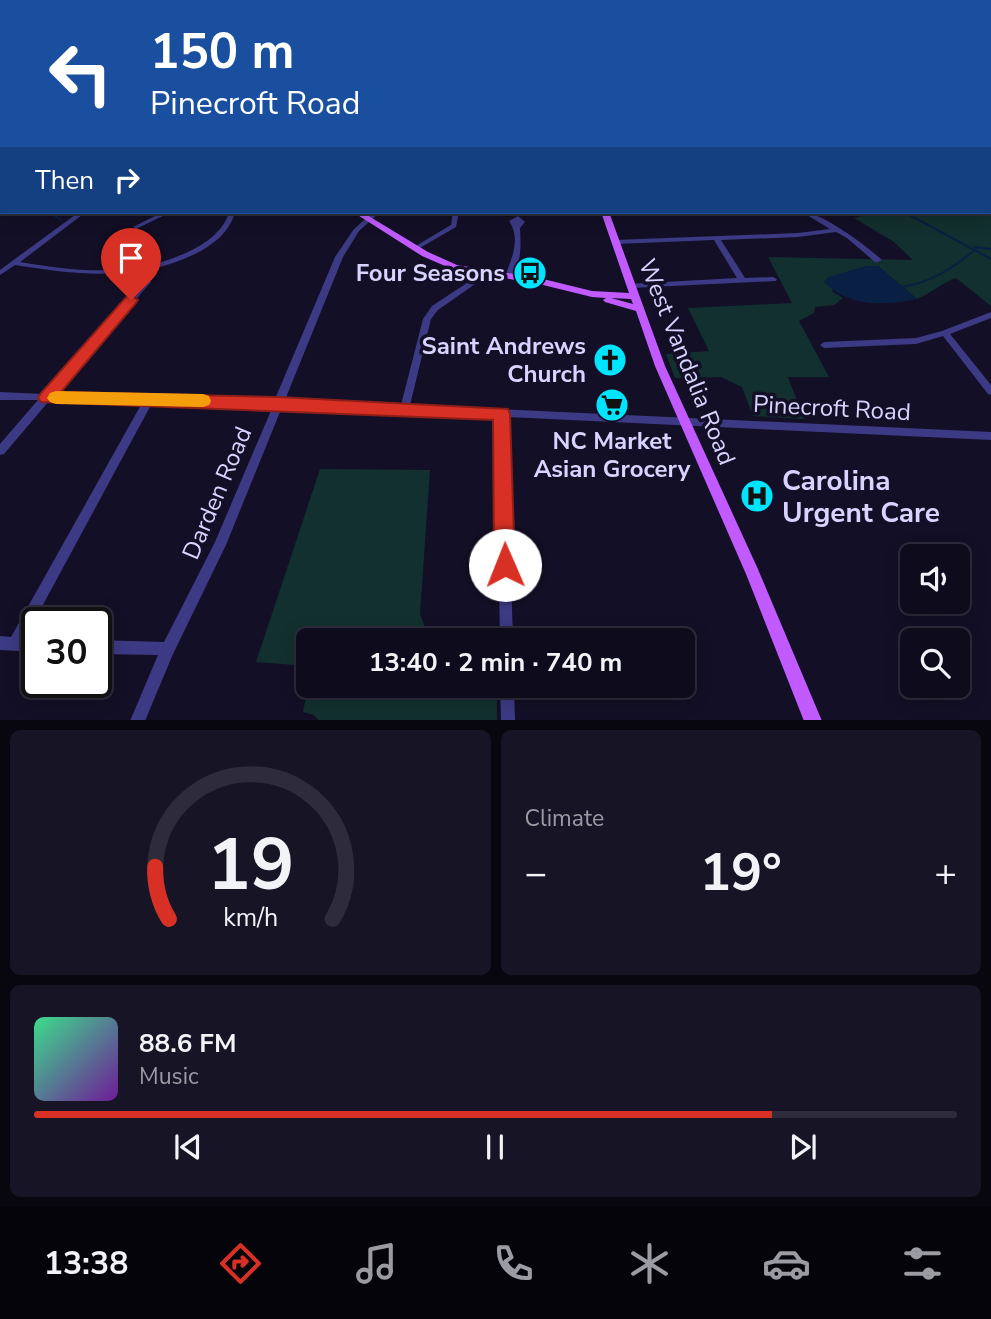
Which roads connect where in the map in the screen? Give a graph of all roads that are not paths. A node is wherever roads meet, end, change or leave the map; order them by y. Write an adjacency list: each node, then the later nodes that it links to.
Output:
1 (80, 214): 17 (street)
2 (164, 214): 10 (street)
3 (231, 214): 17 (street)
4 (360, 214): 9 (main road)
5 (374, 214): 9 (street, Darden Road)
6 (456, 214): 15 (street)
7 (605, 214): 14 (main road, West Vandalia Road)
8 (809, 214): 12 (street)
9 (368, 219): 15 (main road); 35 (street, Darden Road)
10 (136, 227)
11 (517, 228): 20 (street)
12 (838, 230): 13 (street); 16 (street)
13 (716, 238): 14 (street); 23 (street)
14 (615, 242): 24 (main road, West Vandalia Road)
15 (416, 248): 19 (main road)
16 (878, 260)
17 (15, 263): 18 (street)
18 (0, 273)
19 (485, 273): 20 (main road); 36 (street)
20 (509, 276): 25 (main road)
21 (773, 279): 23 (street)
22 (148, 280): 33 (street)
23 (742, 280): 24 (street)
24 (631, 286): 26 (main road, West Vandalia Road)
25 (592, 295): 26 (main road); 27 (main road)
26 (635, 296): 27 (main road, West Vandalia Road)
27 (639, 309): 38 (main road, West Vandalia Road)
28 (991, 315): 29 (street)
29 (945, 333): 30 (street); 31 (street)
30 (824, 345)
31 (991, 392)
32 (0, 396): 33 (street, Pinecroft Road)
33 (47, 398): 34 (street, Pinecroft Road); 40 (street)
34 (149, 400): 35 (street, Pinecroft Road); 42 (street)
35 (278, 403): 36 (street, Pinecroft Road); 44 (street, Darden Road)
36 (405, 408): 37 (street, Pinecroft Road)
37 (501, 414): 38 (street, Pinecroft Road); 41 (street)
38 (684, 422): 39 (street, Pinecroft Road); 48 (main road, West Vandalia Road)
39 (991, 436)
40 (0, 451)
41 (506, 628)
42 (7, 643)
43 (112, 647): 44 (street)
44 (168, 649): 46 (street, Darden Road)
45 (507, 698): 47 (street)
46 (137, 720)
47 (508, 720)
48 (813, 720)

